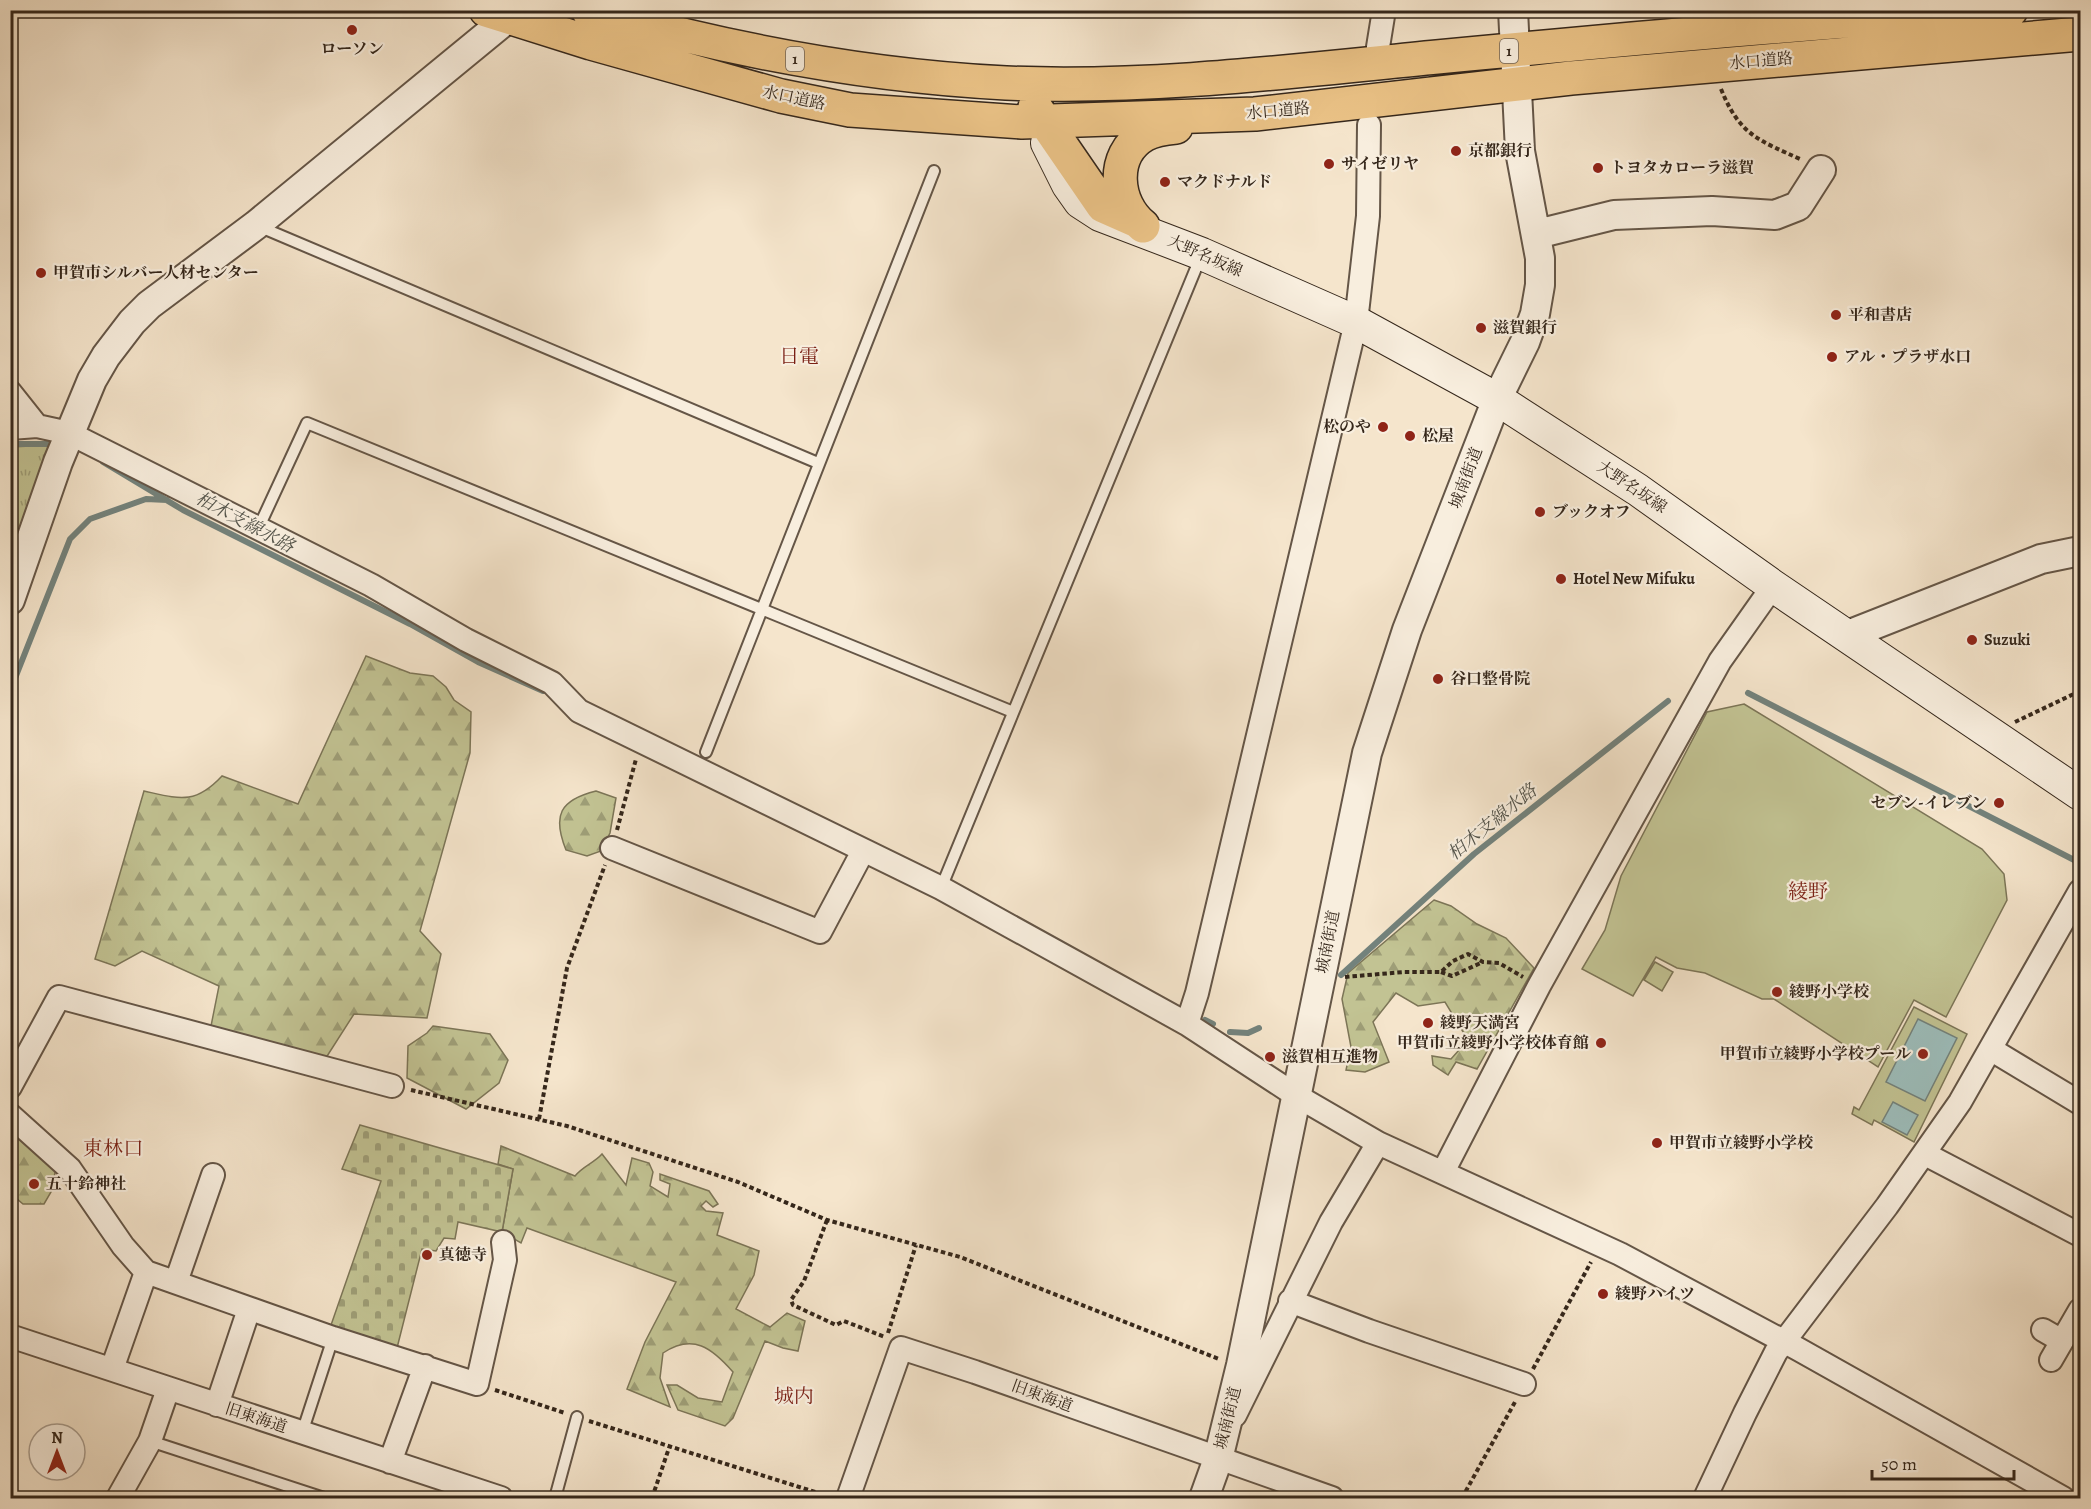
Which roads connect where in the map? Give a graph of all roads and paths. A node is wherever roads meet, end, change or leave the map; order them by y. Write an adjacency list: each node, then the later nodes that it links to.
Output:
1 (588, 10): 9 (highway, 水口道路 / 1)
2 (1384, 10): 7 (street)
3 (1513, 10): 8 (street, 城南街道)
4 (2011, 10): 8 (highway, 水口道路 / 1)
5 (504, 13): 13 (highway, 水口道路 / 1); 17 (street)
6 (2080, 34): 10 (highway, 水口道路 / 1)
7 (1378, 46)
8 (1514, 50): 9 (highway, 水口道路 / 1); 10 (street, 城南街道)
9 (808, 61): 13 (highway)
10 (1516, 85): 12 (highway, 水口道路 / 1); 19 (street, 城南街道)
11 (1720, 88): 15 (path)
12 (1255, 114): 13 (highway, 水口道路 / 1); 18 (highway)
13 (1034, 122): 18 (highway)
14 (1369, 125): 21 (street)
15 (1821, 170): 19 (street)
16 (934, 171): 27 (lane)
17 (256, 225): 26 (street); 27 (lane)
18 (1144, 227): 20 (main road, 大野名坂線)
19 (1536, 234): 23 (street, 城南街道)
20 (1202, 254): 21 (main road, 大野名坂線); 35 (lane)
21 (1356, 322): 23 (main road, 大野名坂線); 48 (street)
22 (10, 392): 24 (street)
23 (1497, 399): 30 (main road, 大野名坂線); 52 (street, 城南街道)
24 (37, 426): 25 (street); 26 (street)
25 (10, 428)
26 (69, 433): 28 (street); 31 (street)
27 (818, 463): 32 (lane)
28 (258, 529): 32 (lane); 37 (street)
29 (2080, 551): 33 (street)
30 (1773, 586): 33 (main road, 大野名坂線); 47 (street)
31 (10, 600)
32 (761, 610): 35 (lane); 38 (lane)
33 (1848, 635): 39 (main road, 大野名坂線)
34 (2080, 691): 36 (path)
35 (1013, 712): 42 (lane)
36 (2013, 723)
37 (640, 741): 40 (path); 41 (street)
38 (706, 752)
39 (2080, 794)
40 (612, 848): 41 (street); 55 (path)
41 (863, 850): 42 (street)
42 (941, 888): 48 (street)
43 (2080, 891): 49 (street)
44 (1483, 962): 45 (path); 45 (path); 47 (path)
45 (1441, 972): 46 (path)
46 (1342, 977)
47 (1539, 986): 58 (street)
48 (1187, 1024): 52 (street)
49 (1992, 1050): 53 (street); 57 (street)
50 (392, 1086): 51 (street); 55 (path)
51 (10, 1087)
52 (1297, 1096): 56 (street); 75 (street, 城南街道)
53 (2080, 1103)
54 (10, 1115): 65 (street)
55 (539, 1119): 60 (path)
56 (1377, 1143): 58 (street); 67 (street)
57 (1925, 1154): 61 (street); 72 (street)
58 (1443, 1172): 63 (street)
59 (213, 1175): 66 (street)
60 (827, 1220): 64 (path); 73 (path)
61 (2080, 1235)
62 (503, 1242): 76 (street)
63 (1601, 1244): 72 (street); 78 (path)
64 (916, 1245): 73 (path); 75 (path)
65 (146, 1272): 66 (street); 77 (street)
66 (176, 1282): 68 (street)
67 (1290, 1301): 78 (street); 82 (street)
68 (249, 1309): 71 (street); 80 (street)
69 (2080, 1310): 74 (street)
70 (10, 1336): 77 (street, 旧東海道)
71 (333, 1338): 76 (street); 83 (lane)
72 (1785, 1342): 97 (street); 98 (street)
73 (894, 1343): 85 (street, 旧東海道); 93 (street)
74 (2052, 1344)
75 (1241, 1365): 82 (street, 城南街道)
76 (425, 1366): 86 (street)
77 (112, 1369): 79 (street, 旧東海道)
78 (1524, 1384): 96 (path)
79 (168, 1389): 80 (street, 旧東海道); 84 (street)
80 (217, 1405): 83 (street, 旧東海道)
81 (578, 1417): 90 (lane)
82 (1227, 1428): 85 (street, 城南街道)
83 (302, 1433): 86 (street, 旧東海道)
84 (150, 1440): 87 (street); 88 (lane)
85 (1218, 1459): 94 (street, 城南街道); 95 (street, 旧東海道)
86 (390, 1462): 89 (street, 旧東海道)
87 (118, 1498)
88 (324, 1498)
89 (501, 1498)
90 (555, 1498)
91 (652, 1498): 92 (path)
92 (838, 1498)
93 (848, 1498)
94 (1204, 1498)
95 (1332, 1498)
96 (1462, 1498)
97 (1705, 1498)
98 (2063, 1498)

